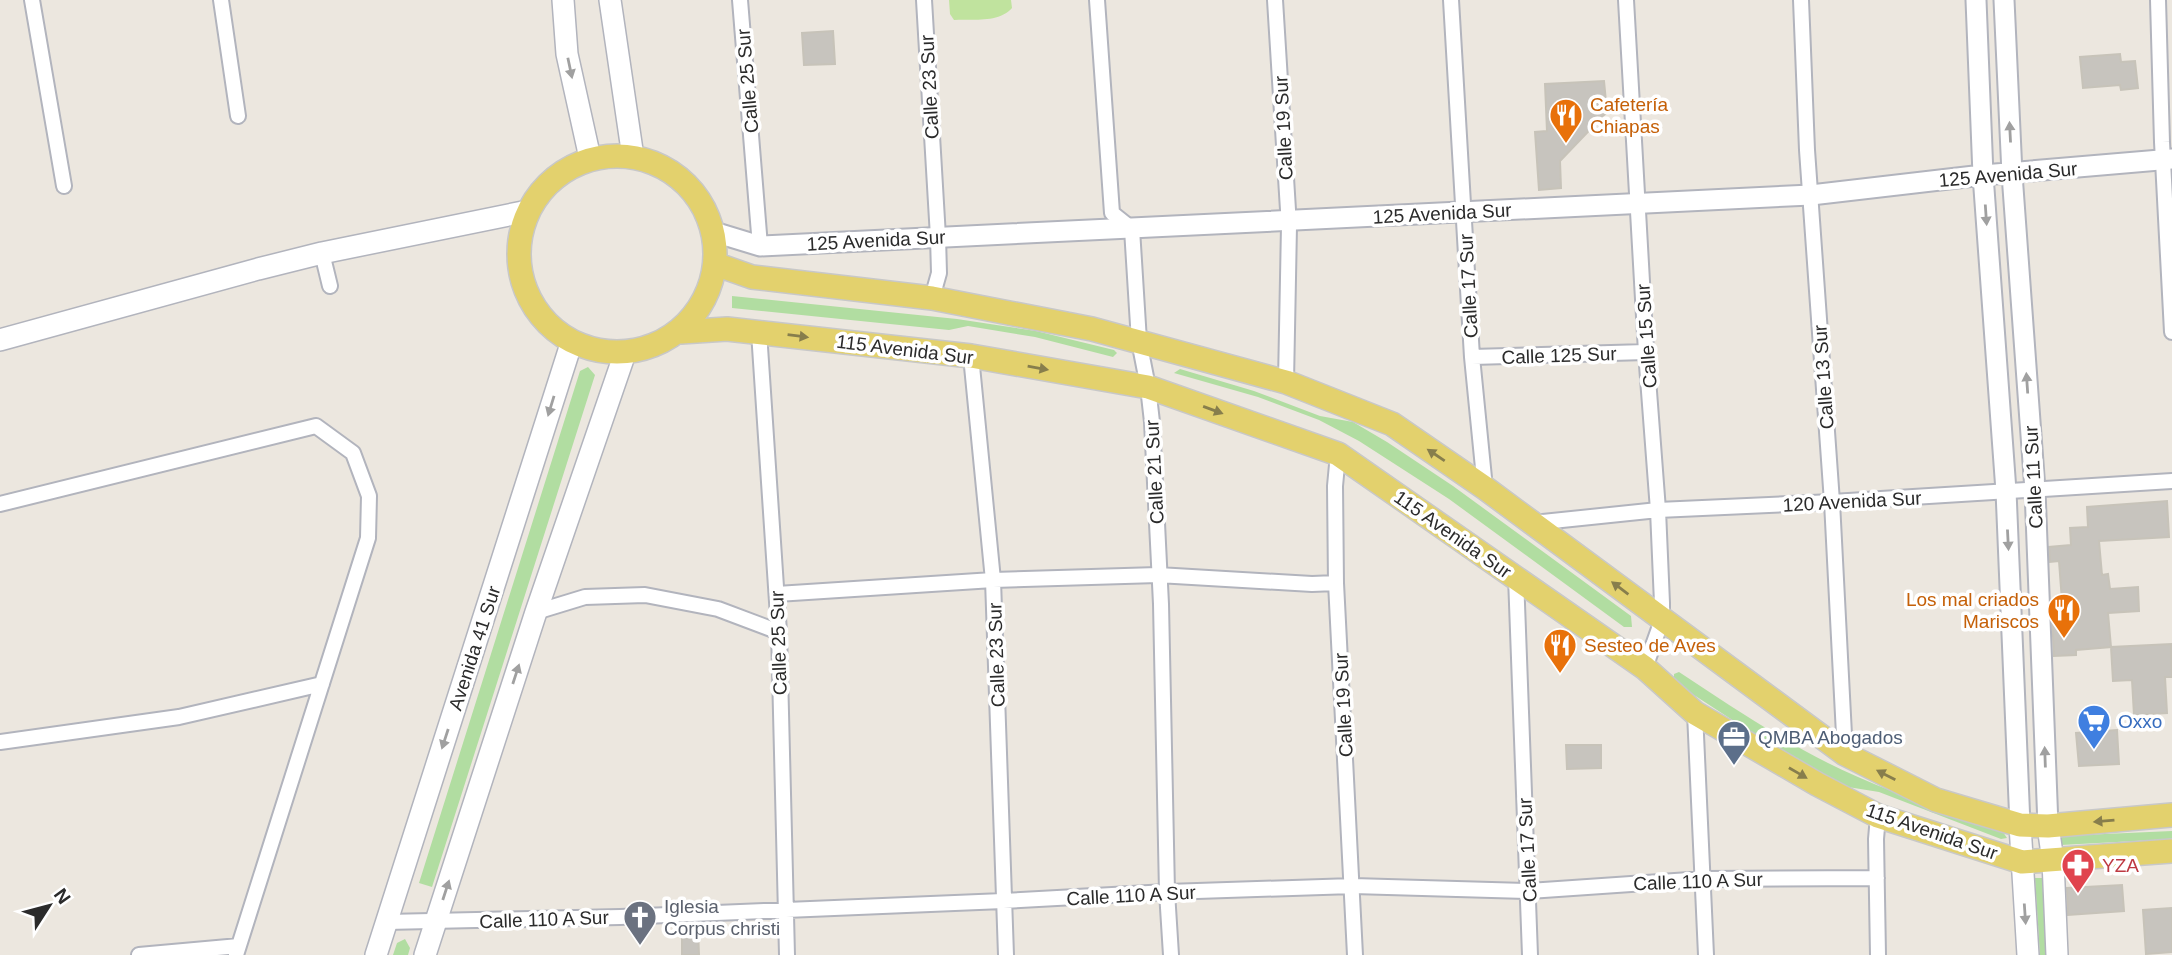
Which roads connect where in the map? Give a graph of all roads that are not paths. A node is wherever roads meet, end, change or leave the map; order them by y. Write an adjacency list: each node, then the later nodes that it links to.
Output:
1 (32, 0): 21 (street)
2 (221, 0): 15 (street)
3 (563, 0): 17 (main road, one-way to 17)
4 (610, 0): 16 (main road)
5 (740, 0): 30 (street, Calle 25 Sur)
6 (924, 0): 29 (street, Calle 23 Sur)
7 (1097, 0): 27 (street)
8 (1275, 0): 26 (street, Calle 19 Sur)
9 (1451, 0): 25 (street, Calle 17 Sur)
10 (1626, 0): 23 (street, Calle 15 Sur)
11 (1801, 0): 22 (street, Calle 13 Sur)
12 (1976, 0): 20 (street, Calle 11 Sur)
13 (2004, 0): 19 (street, Calle 11 Sur, one-way to 13)
14 (2158, 0): 18 (street)
15 (239, 116)
16 (633, 157): 17 (main road); 28 (main road)
17 (590, 158): 24 (main road)
18 (2167, 160): 19 (street, 125 Avenida Sur); 37 (street)
19 (2012, 174): 20 (street, 125 Avenida Sur); 50 (street, Calle 11 Sur, one-way to 19)
20 (1983, 175): 22 (street, 125 Avenida Sur); 51 (street, Calle 11 Sur, one-way to 51)
21 (64, 186)
22 (1811, 195): 23 (street, 125 Avenida Sur); 52 (street, Calle 13 Sur)
23 (1638, 203): 25 (street, 125 Avenida Sur); 41 (street, Calle 15 Sur)
24 (528, 211): 31 (main road); 39 (main road)
25 (1465, 213): 26 (street, 125 Avenida Sur); 44 (street, Calle 17 Sur)
26 (1288, 220): 27 (street, 125 Avenida Sur); 45 (street, Calle 19 Sur)
27 (1132, 229): 29 (street, 125 Avenida Sur); 40 (street, Calle 21 Sur)
28 (713, 232): 30 (street, 125 Avenida Sur); 32 (main road)
29 (938, 237): 30 (street, 125 Avenida Sur); 34 (street, Calle 23 Sur)
30 (760, 246)
31 (322, 253): 33 (street); 38 (main road)
32 (715, 264): 34 (main road, 115 Avenida Sur); 35 (main road)
33 (330, 286)
34 (932, 299): 40 (main road, 115 Avenida Sur)
35 (681, 332): 36 (main road, 115 Avenida Sur); 42 (main road)
36 (759, 332): 43 (main road, 115 Avenida Sur, one-way to 43); 60 (street, Calle 25 Sur)
37 (2172, 332)
38 (0, 340)
39 (572, 341): 42 (main road); 83 (main road, Avenida 41 Sur, one-way to 83)
40 (1139, 341): 45 (main road, 115 Avenida Sur); 46 (street, Calle 21 Sur)
41 (1646, 352): 44 (street, Calle 125 Sur); 54 (street, Calle 15 Sur)
42 (625, 353): 61 (main road)
43 (971, 356): 46 (main road, 115 Avenida Sur, one-way to 46); 58 (street, Calle 23 Sur)
44 (1472, 357): 49 (street, Calle 17 Sur)
45 (1286, 382): 49 (main road, 115 Avenida Sur, one-way to 45)
46 (1148, 387): 47 (main road, 115 Avenida Sur, one-way to 47); 56 (street, Calle 21 Sur)
47 (1338, 454): 57 (main road, 115 Avenida Sur); 59 (street, Calle 19 Sur)
48 (2172, 481): 50 (street, 120 Avenida Sur)
49 (1485, 488): 55 (main road, 115 Avenida Sur)
50 (2035, 490): 51 (street, 120 Avenida Sur); 72 (street, Calle 11 Sur, one-way to 50)
51 (2006, 491): 52 (street, 120 Avenida Sur); 71 (street, Calle 11 Sur, one-way to 71)
52 (1832, 502): 54 (street, 120 Avenida Sur); 68 (street, Calle 13 Sur)
53 (0, 504): 65 (street)
54 (1658, 510): 55 (street, 120 Avenida Sur); 62 (street, Calle 15 Sur)
55 (1533, 523): 62 (main road, 115 Avenida Sur, one-way to 55)
56 (1158, 575): 58 (street); 59 (street); 80 (street, Calle 21 Sur)
57 (1516, 577): 64 (main road, 115 Avenida Sur); 79 (street, Calle 17 Sur)
58 (993, 580): 60 (street); 81 (street, Calle 23 Sur)
59 (1336, 583): 78 (street, Calle 19 Sur)
60 (777, 594): 63 (street, Calle 25 Sur)
61 (536, 612): 63 (street); 84 (main road, one-way to 61)
62 (1662, 620): 64 (street, Calle 15 Sur); 68 (main road, 115 Avenida Sur)
63 (779, 632): 82 (street, Calle 25 Sur)
64 (1645, 668): 66 (main road, 115 Avenida Sur)
65 (322, 684): 67 (street); 85 (street)
66 (1695, 713): 70 (main road, 115 Avenida Sur, one-way to 70); 77 (street)
67 (0, 742)
68 (1845, 754): 71 (main road, 115 Avenida Sur, one-way to 68)
69 (2172, 815): 72 (main road, 115 Avenida Sur, one-way to 72)
70 (1878, 816): 75 (main road, 115 Avenida Sur); 76 (street)
71 (2020, 825): 72 (main road, 115 Avenida Sur); 75 (main road, Calle 11 Sur)
72 (2048, 826): 74 (main road, Calle 11 Sur)
73 (2172, 851): 74 (main road, 115 Avenida Sur)
74 (2053, 861): 75 (main road, 115 Avenida Sur); 97 (main road, Calle 11 Sur)
75 (2022, 862): 96 (main road, Calle 11 Sur, one-way to 96)
76 (1877, 878): 77 (street, Calle 110 A Sur); 95 (street)
77 (1704, 879): 79 (street, Calle 110 A Sur); 94 (street)
78 (1353, 886): 79 (street, Calle 110 A Sur); 80 (street, Calle 110 A Sur); 92 (street, Calle 19 Sur)
79 (1529, 891): 93 (street, Calle 17 Sur)
80 (1167, 892): 81 (street, Calle 110 A Sur); 91 (street, Calle 21 Sur)
81 (1003, 901): 82 (street, Calle 110 A Sur); 90 (street, Calle 23 Sur)
82 (785, 910): 84 (street, Calle 110 A Sur); 89 (street, Calle 25 Sur)
83 (386, 922): 84 (street, Calle 110 A Sur); 87 (main road, Avenida 41 Sur)
84 (436, 922): 88 (main road)
85 (238, 951): 86 (street)
86 (139, 955)
87 (376, 955)
88 (425, 955)
89 (787, 955)
90 (1006, 955)
91 (1171, 955)
92 (1355, 955)
93 (1530, 955)
94 (1706, 955)
95 (1878, 955)
96 (2028, 955)
97 (2057, 955)

